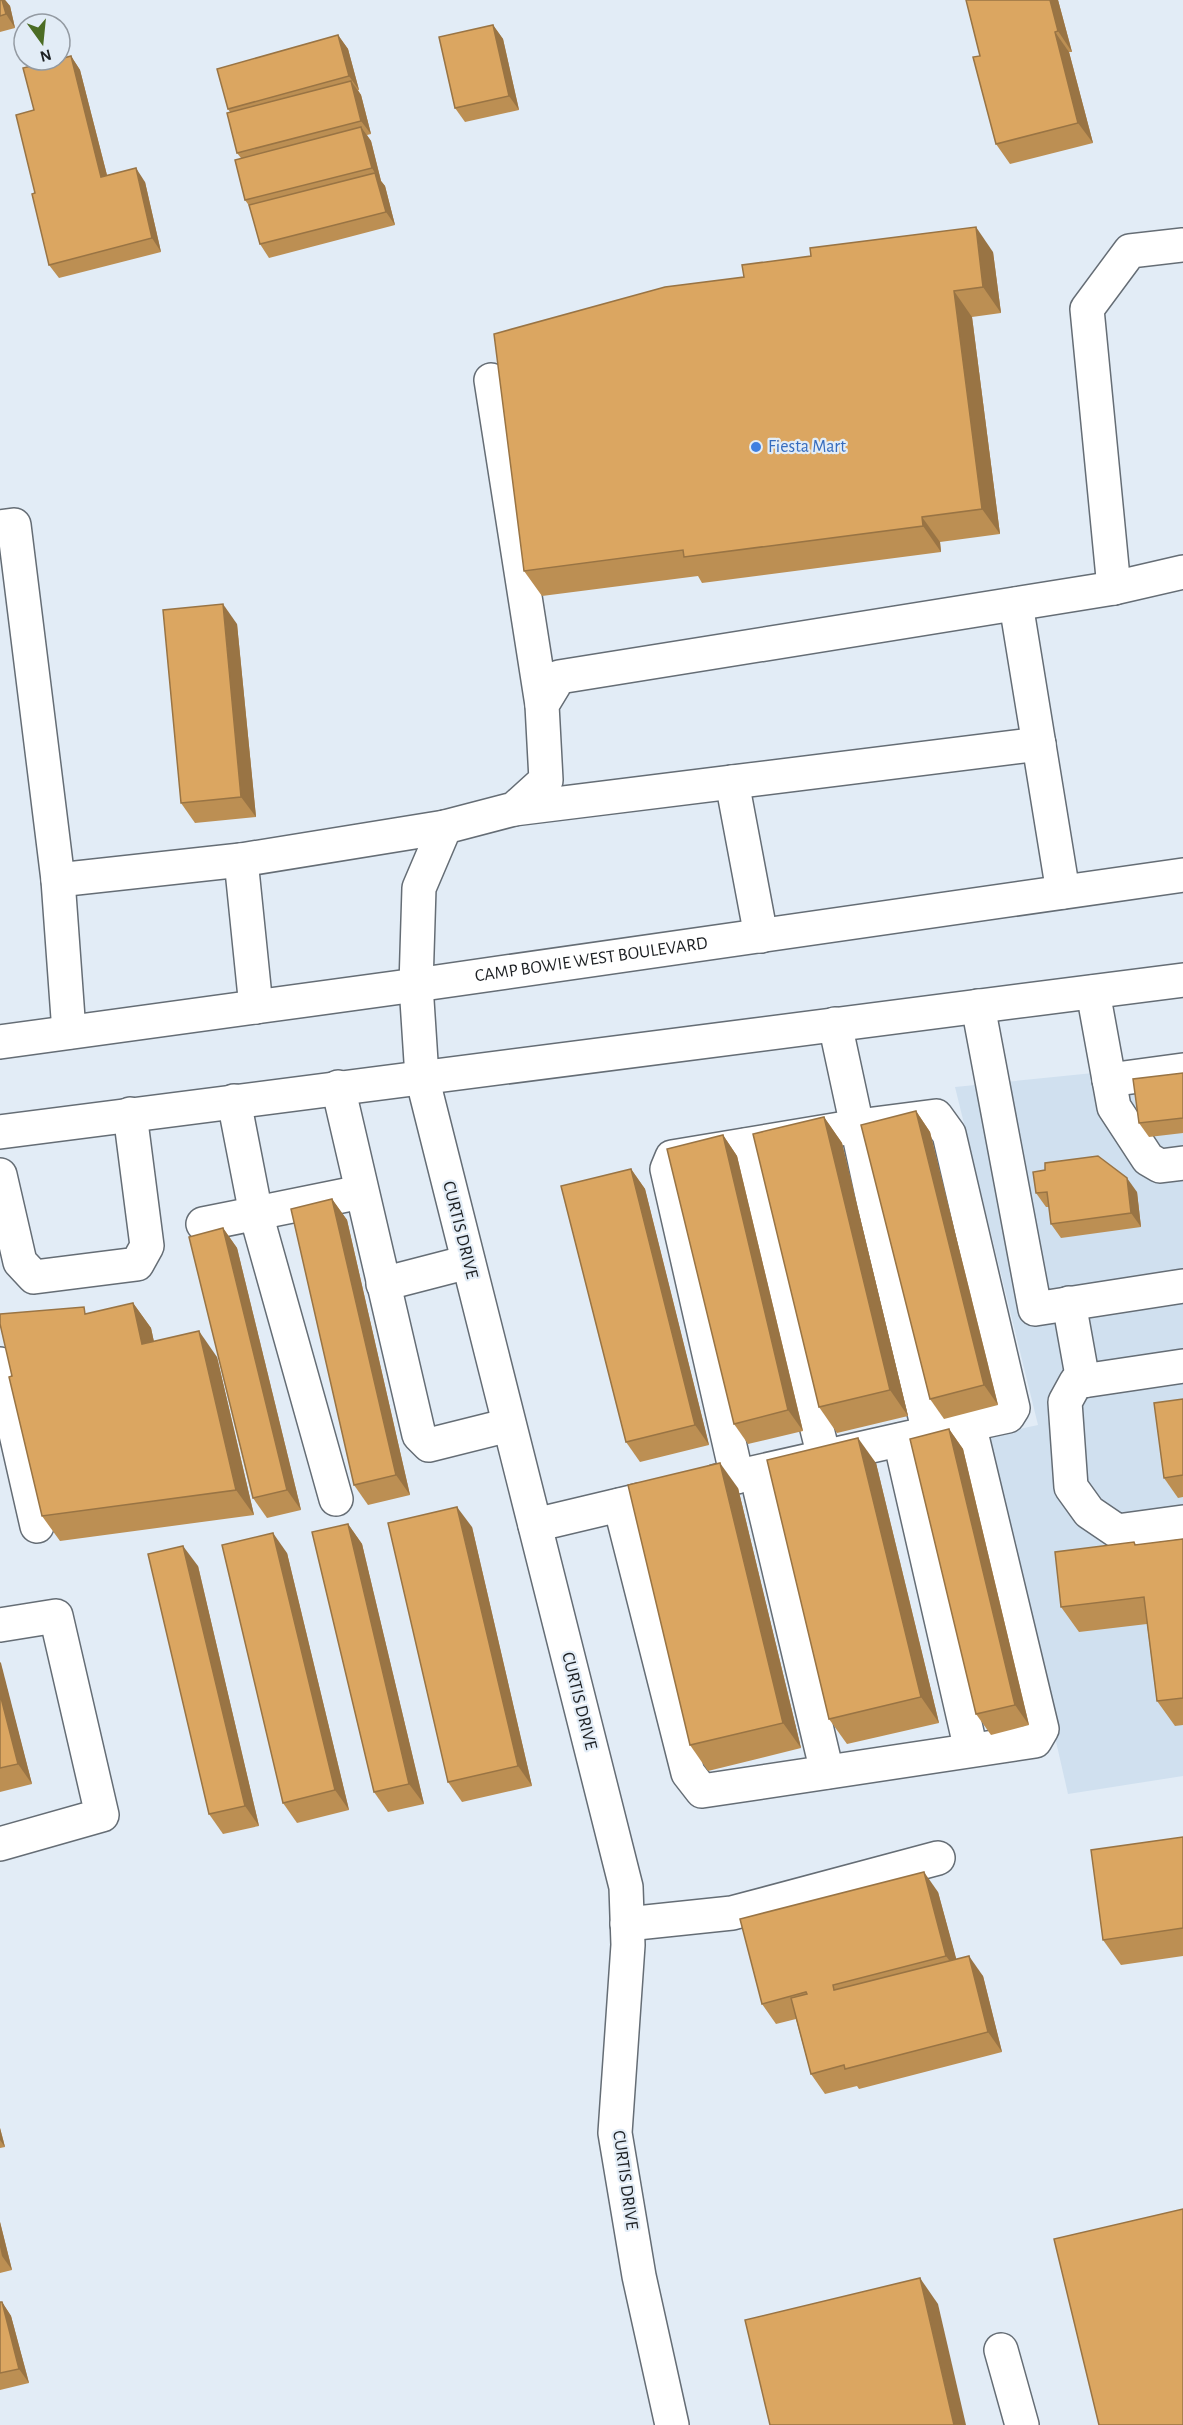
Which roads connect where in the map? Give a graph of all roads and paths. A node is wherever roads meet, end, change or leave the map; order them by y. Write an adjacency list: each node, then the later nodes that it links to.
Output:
1 (1183, 245): 5 (main road)
2 (491, 380): 7 (main road)
3 (0, 527): 14 (main road)
4 (1183, 572): 5 (main road)
5 (1114, 588): 6 (main road)
6 (1016, 604): 7 (main road); 8 (main road)
7 (542, 705): 10 (main road)
8 (1039, 744): 9 (main road); 15 (main road)
9 (732, 782): 10 (main road); 16 (main road)
10 (514, 809): 11 (main road)
11 (445, 827): 12 (main road); 18 (main road, CURTIS DRIVE)
12 (241, 860): 14 (main road); 21 (main road)
13 (1183, 875): 15 (main road, CAMP BOWIE WEST BOULEVARD)
14 (58, 880): 23 (main road)
15 (1063, 892): 16 (main road, CAMP BOWIE WEST BOULEVARD)
16 (761, 936): 18 (main road, CAMP BOWIE WEST BOULEVARD)
17 (1183, 980): 19 (main road)
18 (416, 985): 21 (main road, CAMP BOWIE WEST BOULEVARD); 26 (main road, CURTIS DRIVE)
19 (1093, 992): 20 (main road); 27 (main road)
20 (978, 1006): 22 (main road); 42 (main road)
21 (256, 1007): 23 (main road, CAMP BOWIE WEST BOULEVARD)
22 (835, 1024): 26 (main road); 31 (main road)
23 (69, 1032): 24 (main road, CAMP BOWIE WEST BOULEVARD)
24 (0, 1042)
25 (1183, 1070): 27 (main road)
26 (422, 1077): 28 (main road); 39 (main road, CURTIS DRIVE)
27 (1109, 1080): 34 (main road)
28 (338, 1087): 29 (main road); 36 (main road)
29 (234, 1101): 30 (main road); 37 (main road)
30 (130, 1114): 32 (main road); 35 (main road)
31 (858, 1126): 33 (main road); 46 (main road); 48 (main road)
32 (0, 1132)
33 (746, 1145): 49 (main road); 50 (main road)
34 (1183, 1163)
35 (0, 1175)
36 (362, 1192): 37 (main road); 40 (main road)
37 (256, 1214): 38 (main road); 51 (main road)
38 (203, 1224)
39 (468, 1262): 40 (main road); 47 (main road, CURTIS DRIVE)
40 (383, 1284): 47 (main road)
41 (1183, 1286): 42 (main road)
42 (1069, 1303): 45 (main road)
43 (0, 1364): 55 (main road)
44 (1183, 1366): 45 (main road)
45 (1083, 1381): 53 (main road)
46 (969, 1424): 48 (main road); 57 (main road)
47 (509, 1425): 54 (main road, CURTIS DRIVE)
48 (914, 1436): 49 (main road); 57 (main road)
49 (824, 1457): 50 (main road)
50 (746, 1475): 52 (main road); 58 (main road)
51 (336, 1498)
52 (620, 1505): 54 (main road); 58 (main road)
53 (1183, 1522)
54 (535, 1525): 61 (main road, CURTIS DRIVE)
55 (37, 1526)
56 (0, 1625): 59 (main road)
57 (971, 1750): 58 (main road)
58 (827, 1772)
59 (0, 1844)
60 (938, 1858): 61 (main road)
61 (627, 1924): 63 (main road, CURTIS DRIVE)
62 (1001, 2350): 64 (main road)
63 (672, 2425)
64 (1022, 2425)

